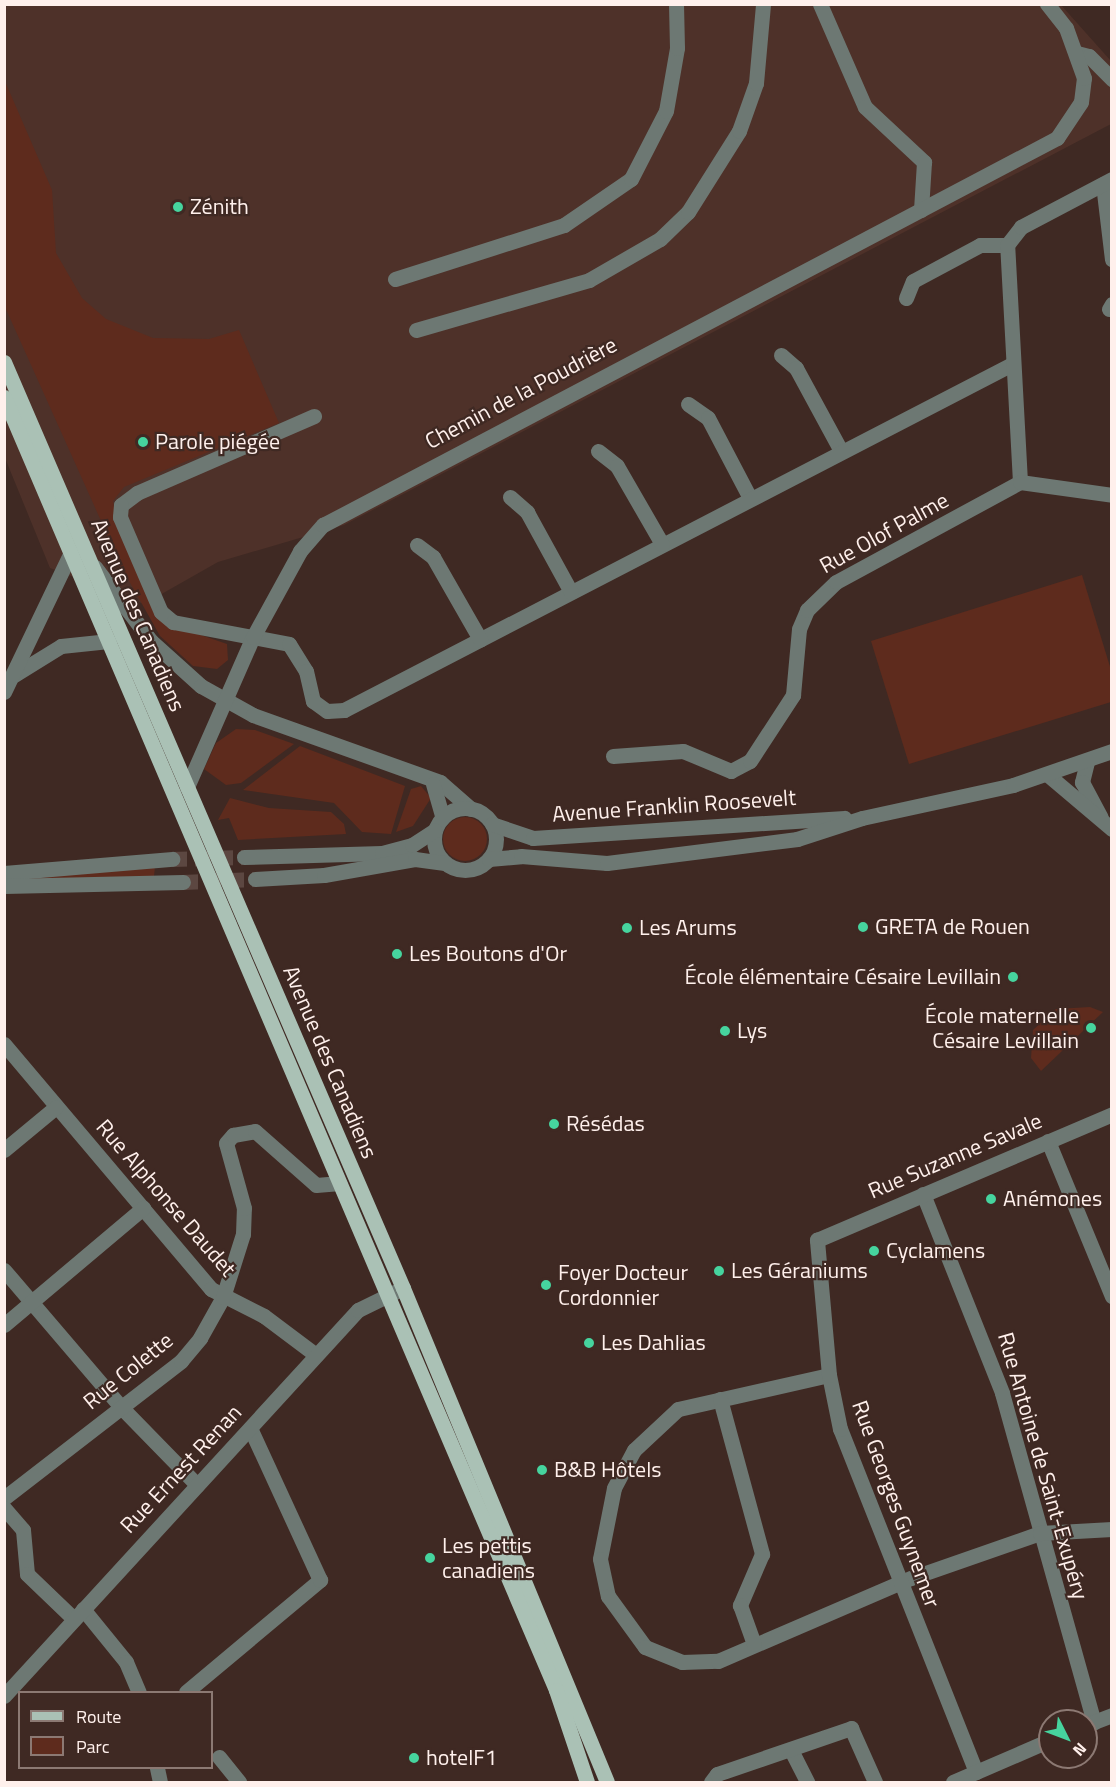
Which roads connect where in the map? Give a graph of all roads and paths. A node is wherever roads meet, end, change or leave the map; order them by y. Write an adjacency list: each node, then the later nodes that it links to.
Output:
1 (676, 4): 11 (street)
2 (763, 4): 13 (street)
3 (820, 4): 8 (street)
4 (1047, 4): 5 (street, Chemin de la Poudrière)
5 (1077, 52): 6 (street); 8 (street, Chemin de la Poudrière)
6 (1112, 80)
7 (1107, 181): 9 (street); 10 (street)
8 (921, 210): 31 (street, Chemin de la Poudrière)
9 (1007, 245): 12 (street); 16 (street)
10 (1112, 259)
11 (395, 279)
12 (906, 298)
13 (416, 330)
14 (781, 355): 21 (street)
15 (4, 362): 29 (main road, Avenue des Canadiens)
16 (1010, 365): 21 (street); 22 (street)
17 (4, 397): 28 (main road, Avenue des Canadiens)
18 (688, 404): 25 (street)
19 (314, 416): 31 (street)
20 (598, 451): 26 (street)
21 (841, 451): 25 (street)
22 (1020, 482): 23 (street); 38 (street, Rue Olof Palme)
23 (1112, 495)
24 (510, 497): 30 (street)
25 (750, 498): 26 (street)
26 (662, 544): 30 (street)
27 (417, 545): 32 (street)
28 (71, 552): 33 (main road, Avenue des Canadiens); 34 (street)
29 (90, 560): 36 (street); 42 (main road, Avenue des Canadiens)
30 (571, 592): 32 (street)
31 (254, 637): 32 (street); 36 (street, Chemin de la Poudrière)
32 (480, 639)
33 (109, 640): 34 (street); 61 (main road, Avenue des Canadiens)
34 (14, 675): 35 (street)
35 (4, 692)
36 (224, 700): 41 (street); 42 (street, Chemin de la Poudrière)
37 (1112, 752): 39 (street, Avenue Franklin Roosevelt)
38 (613, 756)
39 (1087, 762): 40 (street, Avenue Franklin Roosevelt); 47 (street)
40 (1048, 775): 44 (street, Avenue Franklin Roosevelt); 47 (street)
41 (433, 784): 43 (street); 45 (street)
42 (187, 787): 66 (main road, Avenue des Canadiens)
43 (471, 809): 45 (street); 46 (street)
44 (862, 818): 46 (street, Avenue Franklin Roosevelt); 50 (street, Avenue Franklin Roosevelt)
45 (439, 824): 48 (street); 51 (street)
46 (492, 824): 50 (street)
47 (1107, 824)
48 (244, 857)
49 (172, 859): 52 (street)
50 (489, 859): 51 (street)
51 (445, 863): 53 (street)
52 (4, 873)
53 (255, 879)
54 (183, 882): 55 (street)
55 (4, 886)
56 (4, 1044): 57 (street, Rue Alphonse Daudet)
57 (56, 1107): 60 (street); 63 (street, Rue Alphonse Daudet)
58 (1112, 1114): 59 (street, Rue Suzanne Savale)
59 (1048, 1141): 62 (street, Rue Suzanne Savale); 69 (street)
60 (4, 1150)
61 (337, 1183): 67 (street, Rue Colette); 68 (main road, Avenue des Canadiens)
62 (923, 1194): 64 (street, Rue Suzanne Savale); 81 (street, Rue Antoine de Saint-Exupéry)
63 (143, 1208): 67 (street, Rue Alphonse Daudet); 70 (street)
64 (817, 1240): 73 (street, Rue Georges Guynemer)
65 (4, 1270): 70 (street)
66 (403, 1288): 68 (street, Rue Ernest Renan); 97 (main road, Avenue des Canadiens)
67 (223, 1296): 72 (street, Rue Alphonse Daudet); 75 (street, Rue Colette)
68 (385, 1296): 72 (street, Rue Ernest Renan); 96 (main road, Avenue des Canadiens)
69 (1112, 1296)
70 (32, 1302): 71 (street); 75 (street)
71 (4, 1325)
72 (316, 1355): 76 (street, Rue Ernest Renan)
73 (829, 1375): 74 (street); 82 (street, Rue Georges Guynemer)
74 (720, 1399): 84 (street); 84 (street)
75 (121, 1407): 77 (street); 78 (street, Rue Colette)
76 (250, 1428): 77 (street, Rue Ernest Renan); 86 (street)
77 (197, 1485): 83 (street, Rue Ernest Renan)
78 (4, 1498)
79 (4, 1508): 83 (street)
80 (1112, 1529): 81 (street)
81 (1040, 1533): 82 (street); 88 (street, Rue Antoine de Saint-Exupéry)
82 (898, 1584): 84 (street); 94 (street, Rue Georges Guynemer)
83 (78, 1614): 85 (street); 87 (street, Rue Ernest Renan)
84 (754, 1644)
85 (139, 1691)
86 (187, 1691)
87 (4, 1696)
88 (1086, 1709)
89 (1112, 1715): 90 (street)
90 (1098, 1721)
91 (1038, 1745): 94 (street)
92 (792, 1752): 98 (street); 99 (street); 100 (street)
93 (219, 1757): 95 (street)
94 (976, 1772): 101 (street)
95 (239, 1782)
96 (587, 1782)
97 (606, 1782)
98 (711, 1782)
99 (807, 1782)
100 (875, 1782)
101 (952, 1782)

